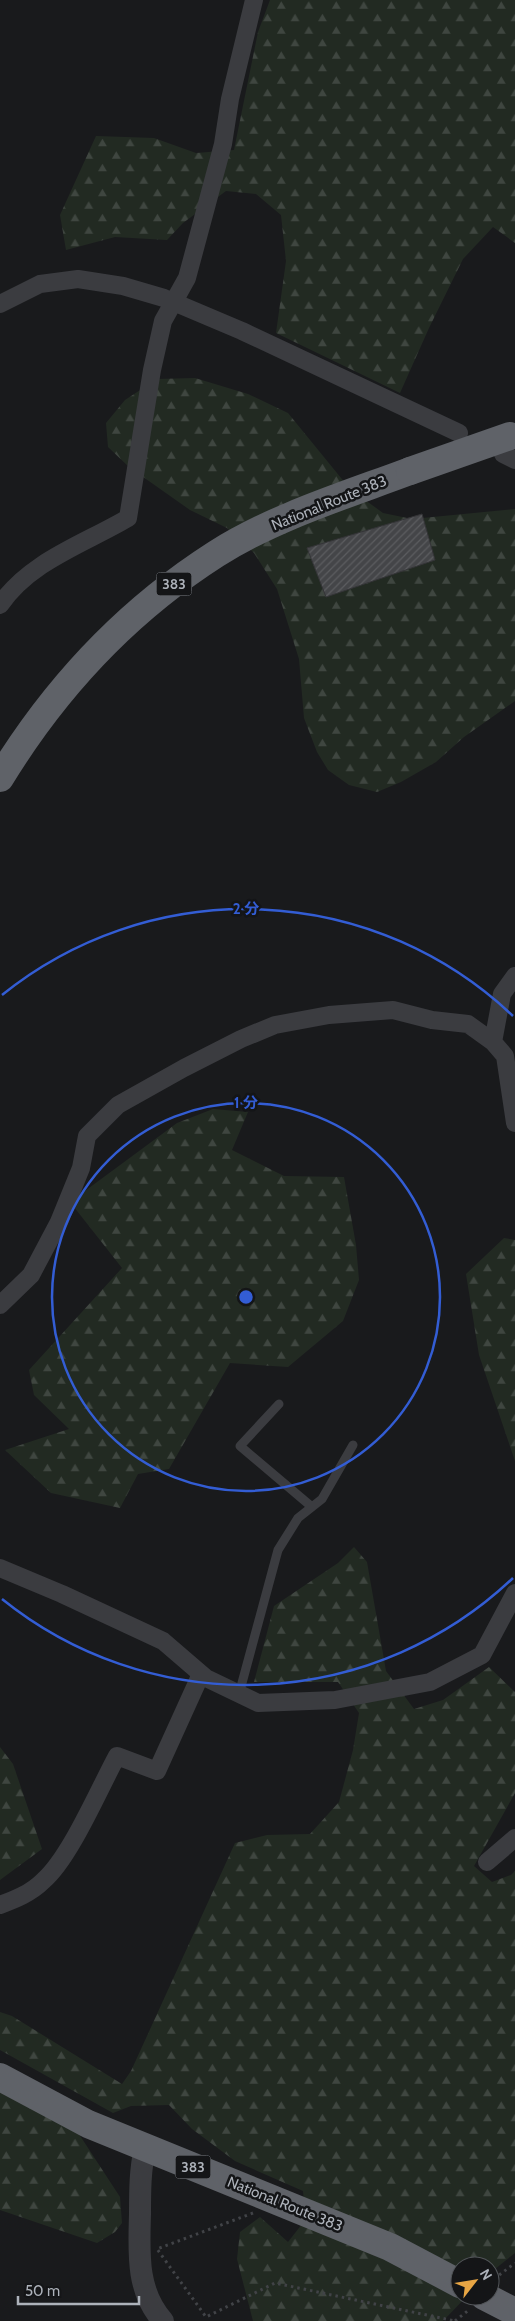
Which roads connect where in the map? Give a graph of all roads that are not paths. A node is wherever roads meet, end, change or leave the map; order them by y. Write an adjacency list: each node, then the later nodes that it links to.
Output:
1 (254, 0): 2 (street)
2 (174, 302): 3 (street); 4 (street); 6 (street)
3 (0, 304)
4 (459, 433)
5 (511, 446): 7 (highway, National Route 383 / 383, bridge)
6 (0, 605)
7 (0, 778)
8 (515, 976): 9 (street)
9 (493, 1042): 10 (street); 11 (street)
10 (515, 1123)
11 (0, 1305)
12 (279, 1404): 14 (lane)
13 (353, 1445): 14 (lane)
14 (312, 1507): 18 (lane)
15 (0, 1568): 17 (street)
16 (515, 1593): 18 (street)
17 (201, 1674): 18 (street); 21 (street)
18 (239, 1694)
19 (515, 1838): 20 (street)
20 (487, 1862)
21 (0, 1905)
22 (0, 2077): 23 (highway, National Route 383 / 383)
23 (145, 2148): 24 (highway, National Route 383 / 383); 27 (street)
24 (450, 2279)
25 (500, 2304): 26 (highway, bridge)
26 (515, 2312)
27 (163, 2321)

